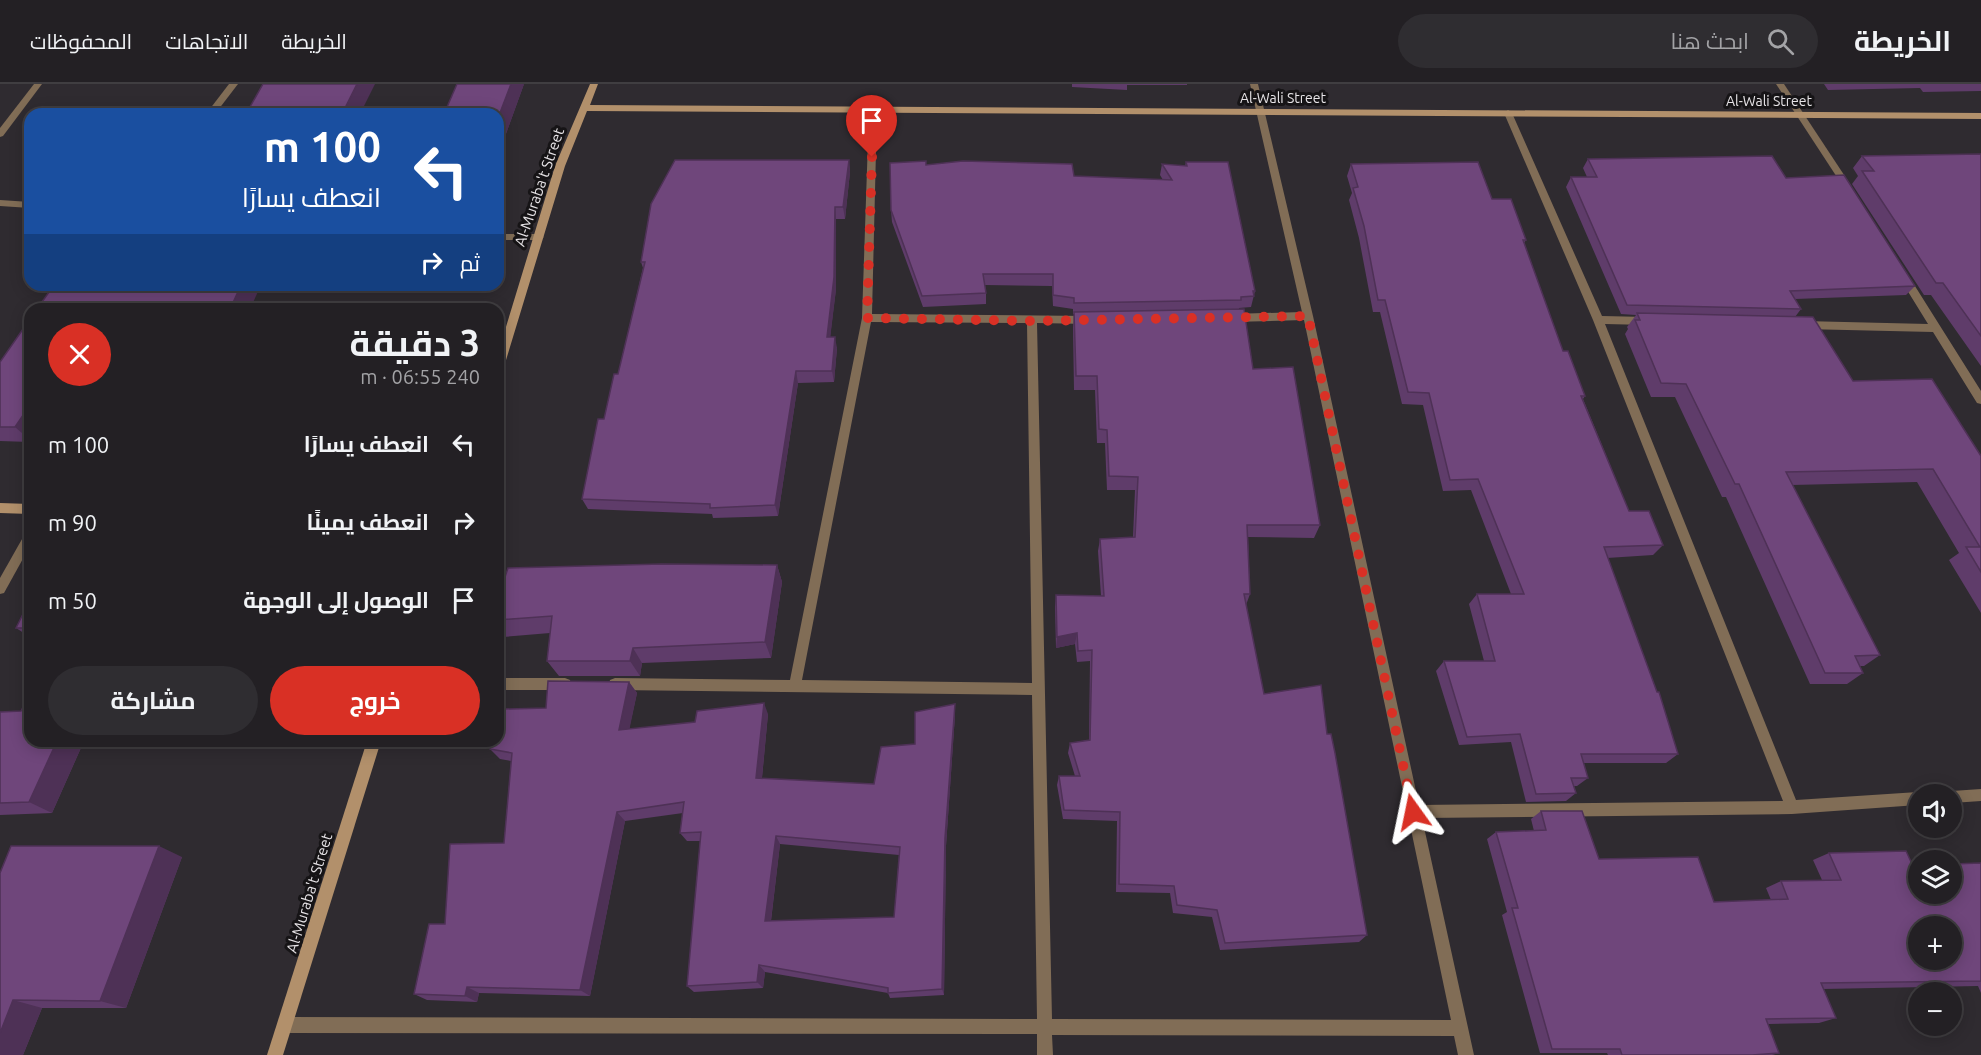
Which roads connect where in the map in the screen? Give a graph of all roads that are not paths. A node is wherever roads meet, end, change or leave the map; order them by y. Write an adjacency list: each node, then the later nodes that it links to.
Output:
1 (38, 84): 13 (street)
2 (234, 84): 6 (street)
3 (594, 84): 7 (main road, Al-Muraba't Street)
4 (1254, 84): 9 (street)
5 (1780, 84): 11 (street)
6 (215, 108)
7 (585, 108): 8 (main road, Al-Wali Street); 18 (main road, Al-Muraba't Street)
8 (873, 110): 9 (main road, Al-Wali Street); 21 (street)
9 (1259, 111): 10 (main road, Al-Wali Street); 20 (street)
10 (1508, 113): 11 (main road, Al-Wali Street); 24 (street)
11 (1802, 115): 12 (main road, Al-Wali Street); 14 (street)
12 (1981, 116)
13 (0, 134)
14 (1857, 202)
15 (0, 203): 16 (street)
16 (24, 205)
17 (504, 237): 18 (street)
18 (539, 237): 29 (main road, Al-Muraba't Street)
19 (1900, 270): 28 (street)
20 (1308, 316): 22 (street); 45 (street)
21 (867, 318): 25 (street); 38 (street)
22 (1216, 318)
23 (1101, 320): 25 (street)
24 (1598, 320): 26 (street); 44 (street)
25 (1032, 321): 39 (street)
26 (1656, 321)
27 (1796, 324): 28 (street)
28 (1937, 328): 30 (street)
29 (504, 351)
30 (1981, 400)
31 (0, 508): 32 (main road)
32 (24, 509)
33 (24, 546): 34 (street)
34 (0, 589)
35 (504, 684): 36 (street)
36 (580, 684)
37 (603, 684): 38 (street)
38 (795, 685): 39 (street)
39 (1037, 689): 47 (street)
40 (372, 747): 46 (main road, Al-Muraba't Street)
41 (1981, 795): 42 (street)
42 (1962, 796)
43 (1908, 800): 44 (street)
44 (1792, 807): 45 (street)
45 (1413, 812): 48 (street)
46 (285, 1025): 47 (street); 49 (main road, Al-Muraba't Street)
47 (1044, 1028): 48 (street); 50 (street)
48 (1460, 1028): 51 (street)
49 (275, 1055)
50 (1045, 1055)
51 (1466, 1055)

